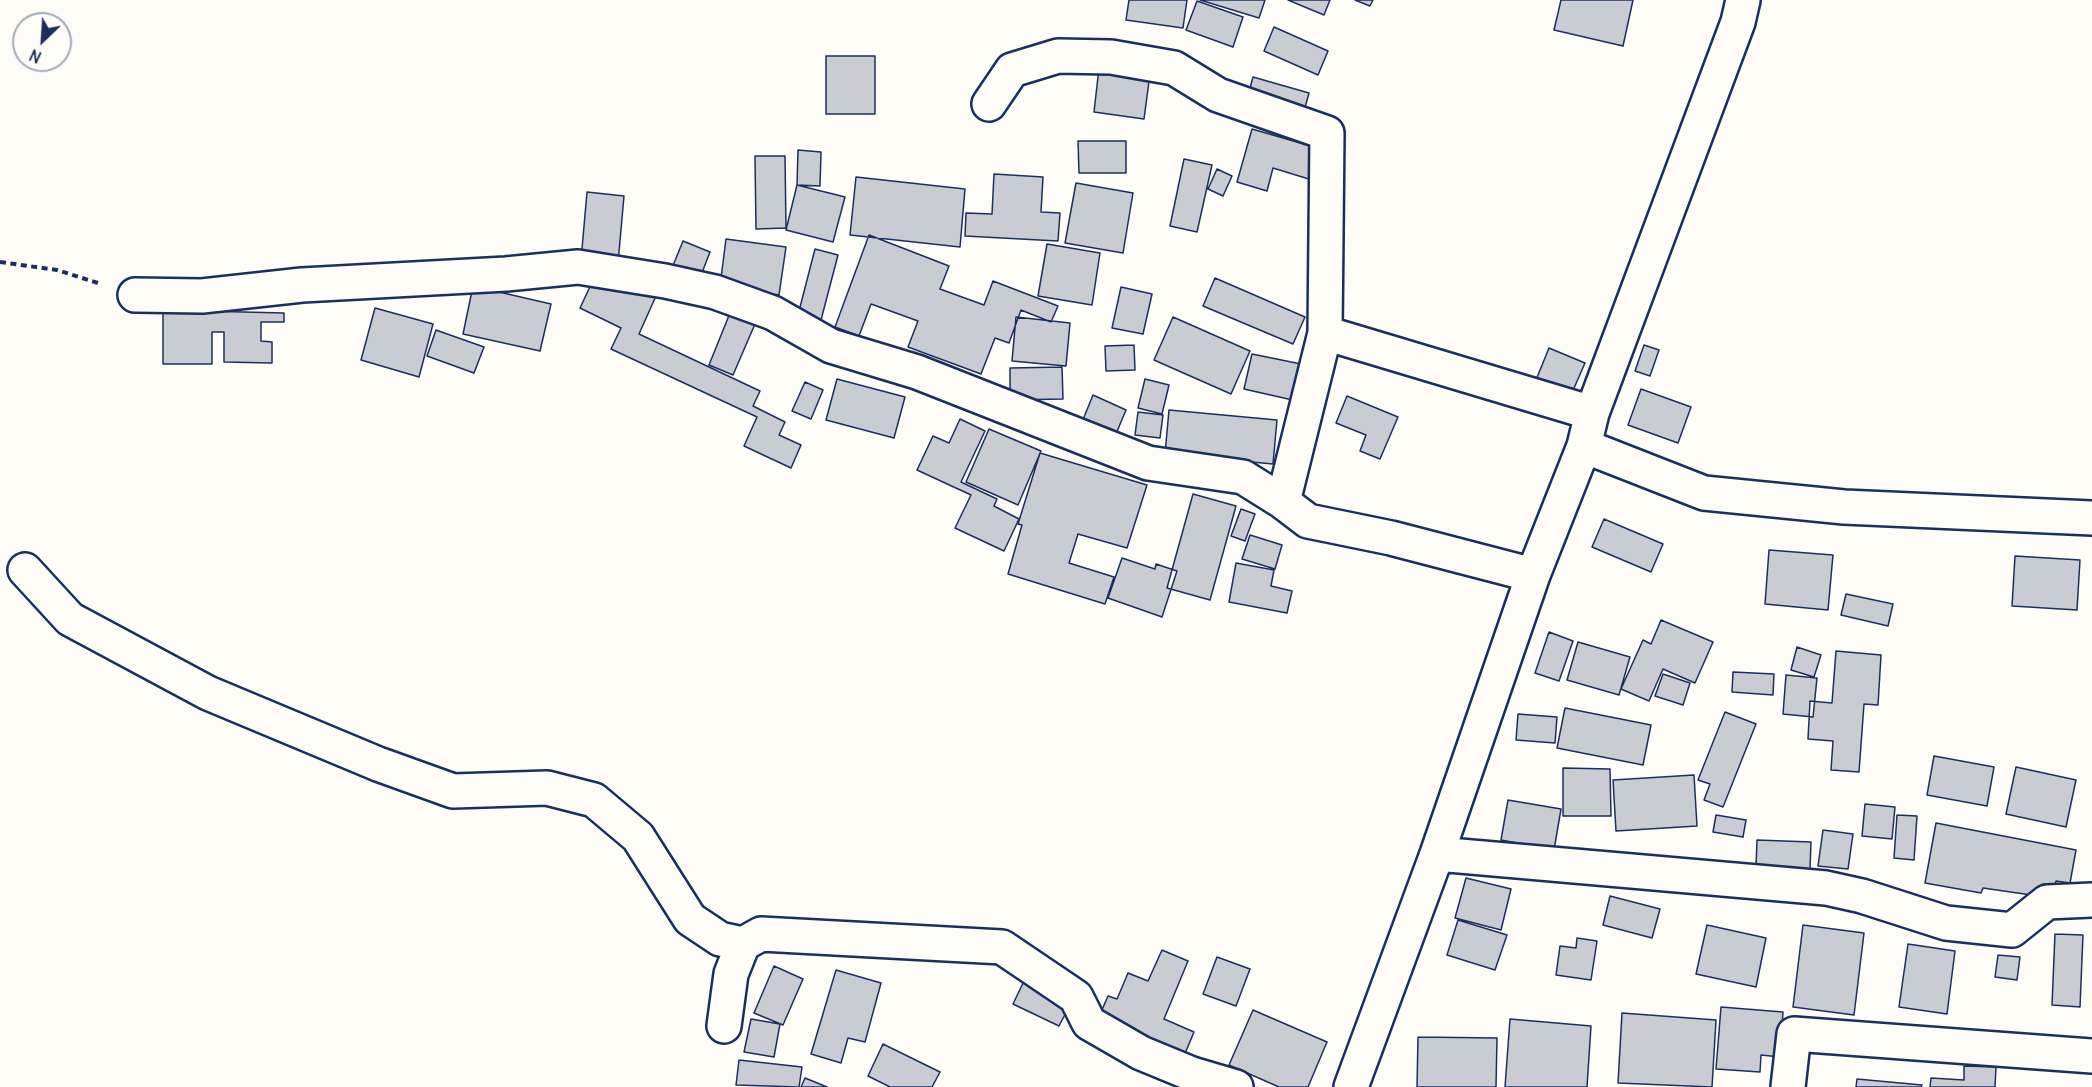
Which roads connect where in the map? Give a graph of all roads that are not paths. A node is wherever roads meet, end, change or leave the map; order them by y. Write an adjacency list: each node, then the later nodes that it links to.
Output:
1 (1743, 0): 5 (street)
2 (989, 104): 4 (street)
3 (135, 295): 7 (street)
4 (1325, 333): 5 (street); 7 (street)
5 (1592, 413): 6 (street)
6 (1584, 446): 8 (street); 10 (street)
7 (1283, 502): 10 (street)
8 (2092, 518)
9 (25, 570): 13 (street)
10 (1533, 575): 11 (street)
11 (1437, 854): 12 (street); 17 (street)
12 (2092, 900)
13 (743, 944): 14 (street); 16 (street)
14 (724, 1026)
15 (2092, 1056): 18 (street)
16 (1236, 1087)
17 (1351, 1087)
18 (1788, 1087)

